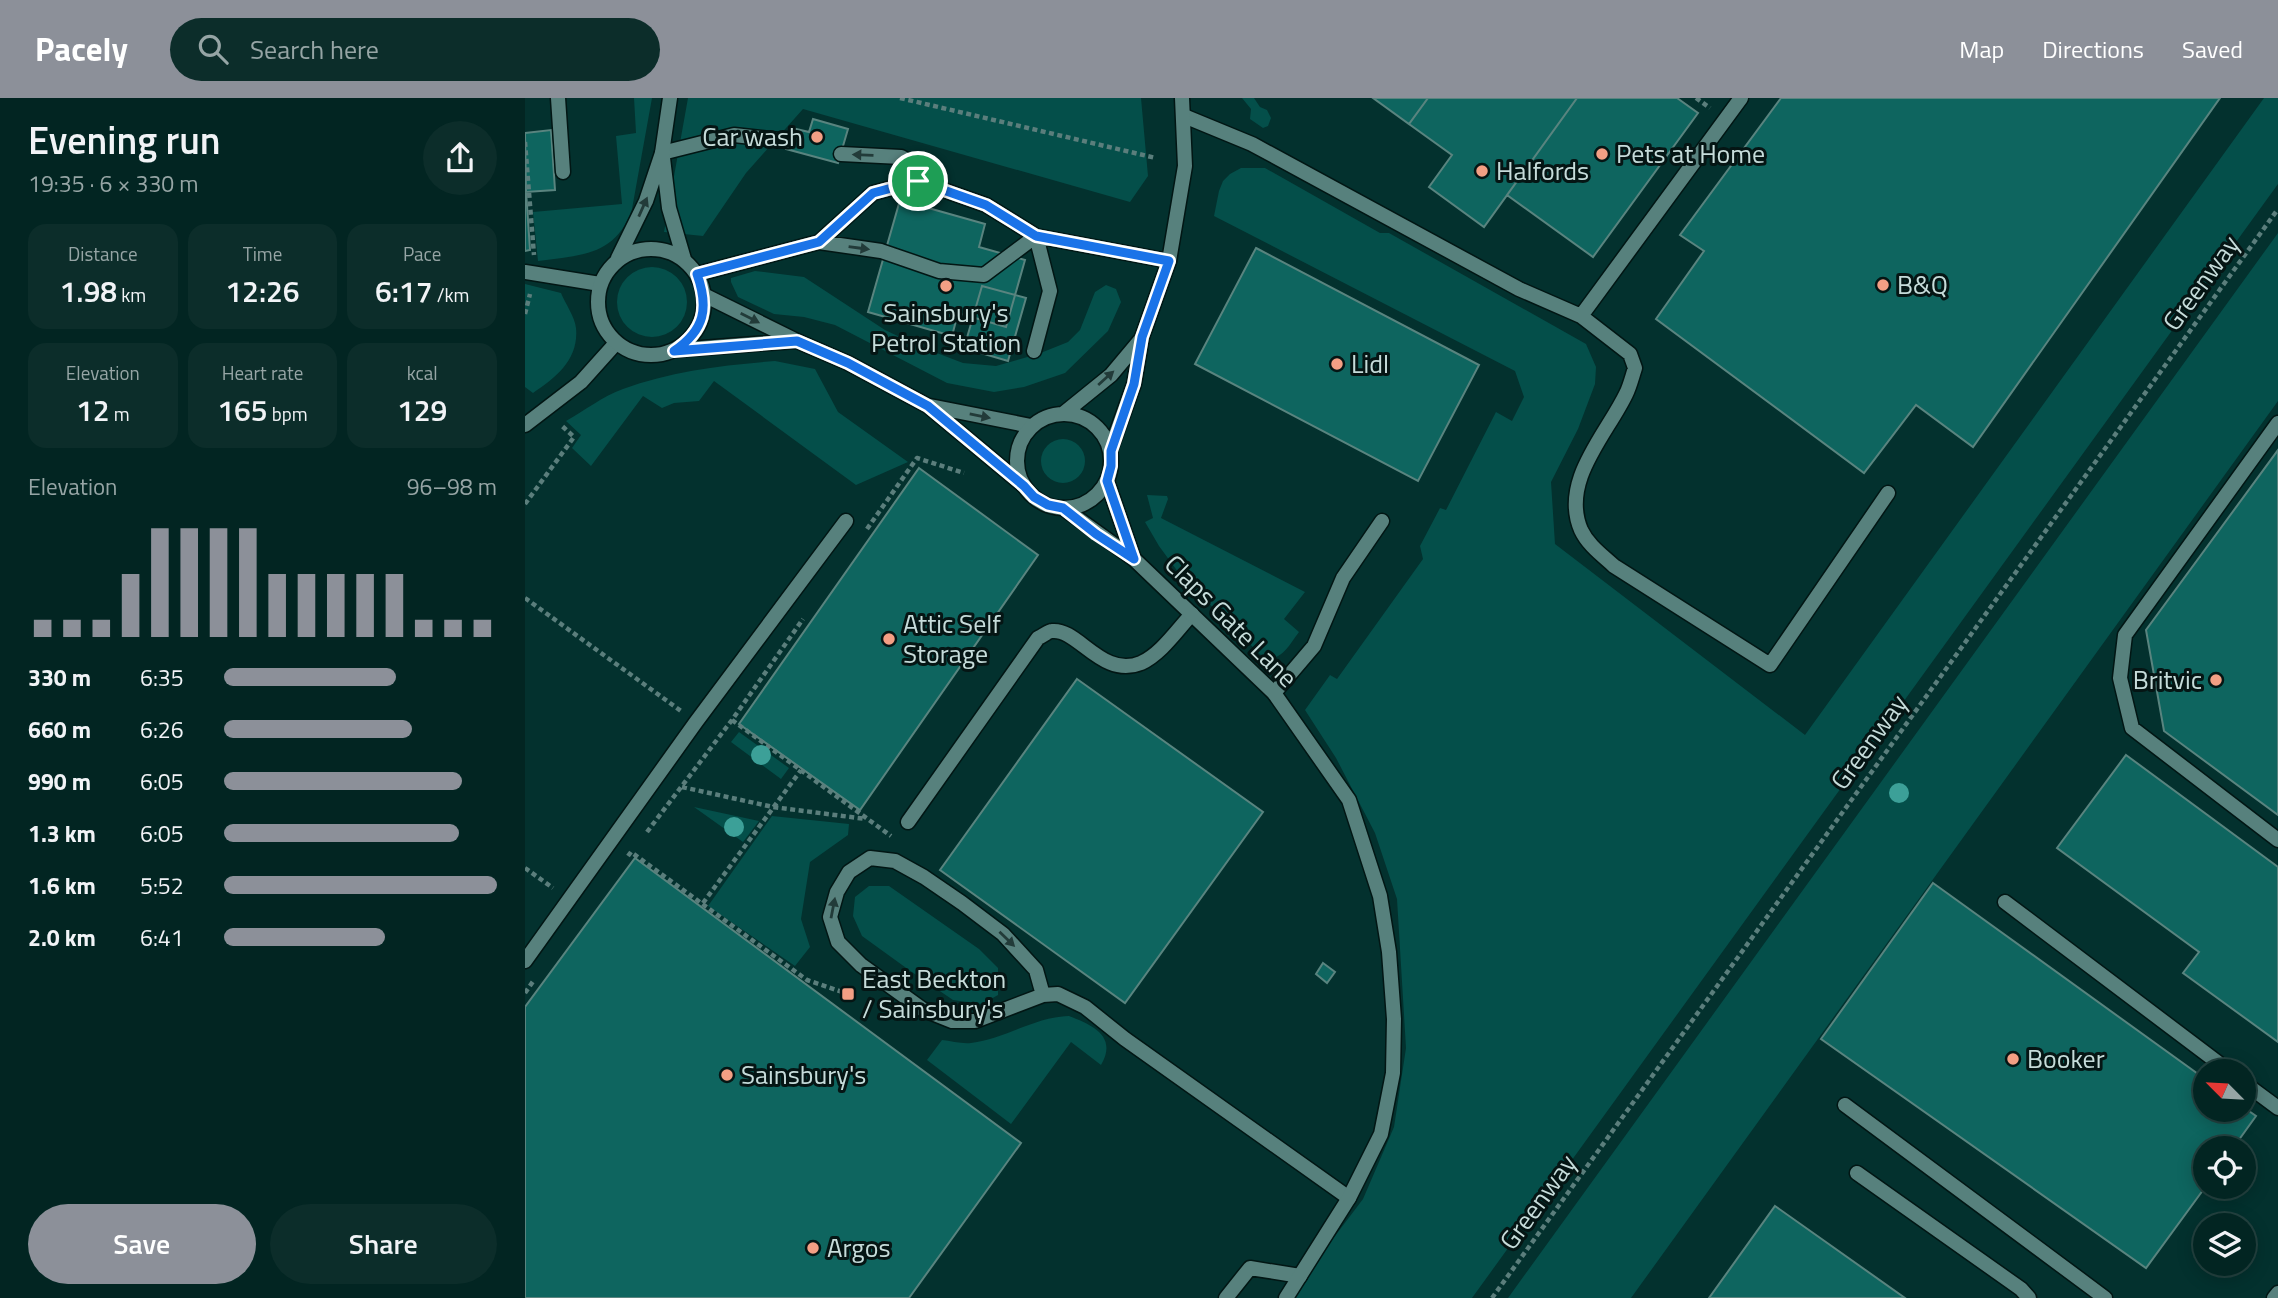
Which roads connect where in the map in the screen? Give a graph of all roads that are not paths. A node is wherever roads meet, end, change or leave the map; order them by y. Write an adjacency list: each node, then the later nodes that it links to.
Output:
1 (558, 98): 9 (street)
2 (670, 98): 7 (street)
3 (1182, 98): 5 (street)
4 (1741, 98): 20 (street)
5 (1184, 116): 15 (street); 20 (street)
6 (788, 141): 7 (street)
7 (662, 153): 13 (street, one-way to 7); 14 (street)
8 (841, 155): 10 (street, one-way to 8)
9 (563, 172)
10 (918, 181): 11 (street); 12 (street)
11 (1036, 236): 12 (street, one-way to 11); 15 (street); 25 (street)
12 (819, 242): 17 (street)
13 (618, 259): 14 (street); 18 (street)
14 (684, 259): 17 (street)
15 (1169, 261): 21 (street)
16 (530, 273): 18 (street)
17 (697, 274): 19 (street)
18 (600, 284): 23 (street)
19 (704, 295): 22 (street, one-way to 22); 24 (street)
20 (1581, 316): 34 (street)
21 (1142, 337): 27 (street, one-way to 21); 31 (street, Claps Gate Lane)
22 (797, 341): 24 (street); 26 (street)
23 (616, 343): 24 (street); 29 (street)
24 (674, 351)
25 (1034, 351)
26 (928, 406): 30 (street, one-way to 30); 33 (street, Claps Gate Lane)
27 (1064, 413): 30 (street); 31 (street)
28 (2278, 423): 42 (street)
29 (525, 425)
30 (1031, 426): 33 (street)
31 (1111, 451): 32 (street, Claps Gate Lane)
32 (1107, 481): 35 (street); 38 (street, Claps Gate Lane)
33 (1024, 486): 35 (street, Claps Gate Lane)
34 (1888, 493)
35 (1063, 508): 38 (street, Claps Gate Lane)
36 (846, 521): 44 (street)
37 (1382, 521): 40 (street)
38 (1134, 559): 39 (street, Claps Gate Lane)
39 (1192, 614): 40 (street, Claps Gate Lane); 41 (street)
40 (1274, 692): 51 (street, Claps Gate Lane)
41 (908, 822)
42 (2278, 840)
43 (2005, 902): 46 (street)
44 (525, 961)
45 (1043, 995): 45 (street, one-way to 45); 51 (street)
46 (2213, 1059)
47 (2256, 1092): 49 (street)
48 (1845, 1105): 57 (street)
49 (2278, 1108)
50 (1857, 1173): 56 (street)
51 (1349, 1198): 52 (street, Claps Gate Lane)
52 (1300, 1276): 54 (street); 55 (street, Claps Gate Lane)
53 (2278, 1293): 58 (street)
54 (1226, 1298)
55 (1286, 1298)
56 (2029, 1298)
57 (2105, 1298)
58 (2274, 1298)

